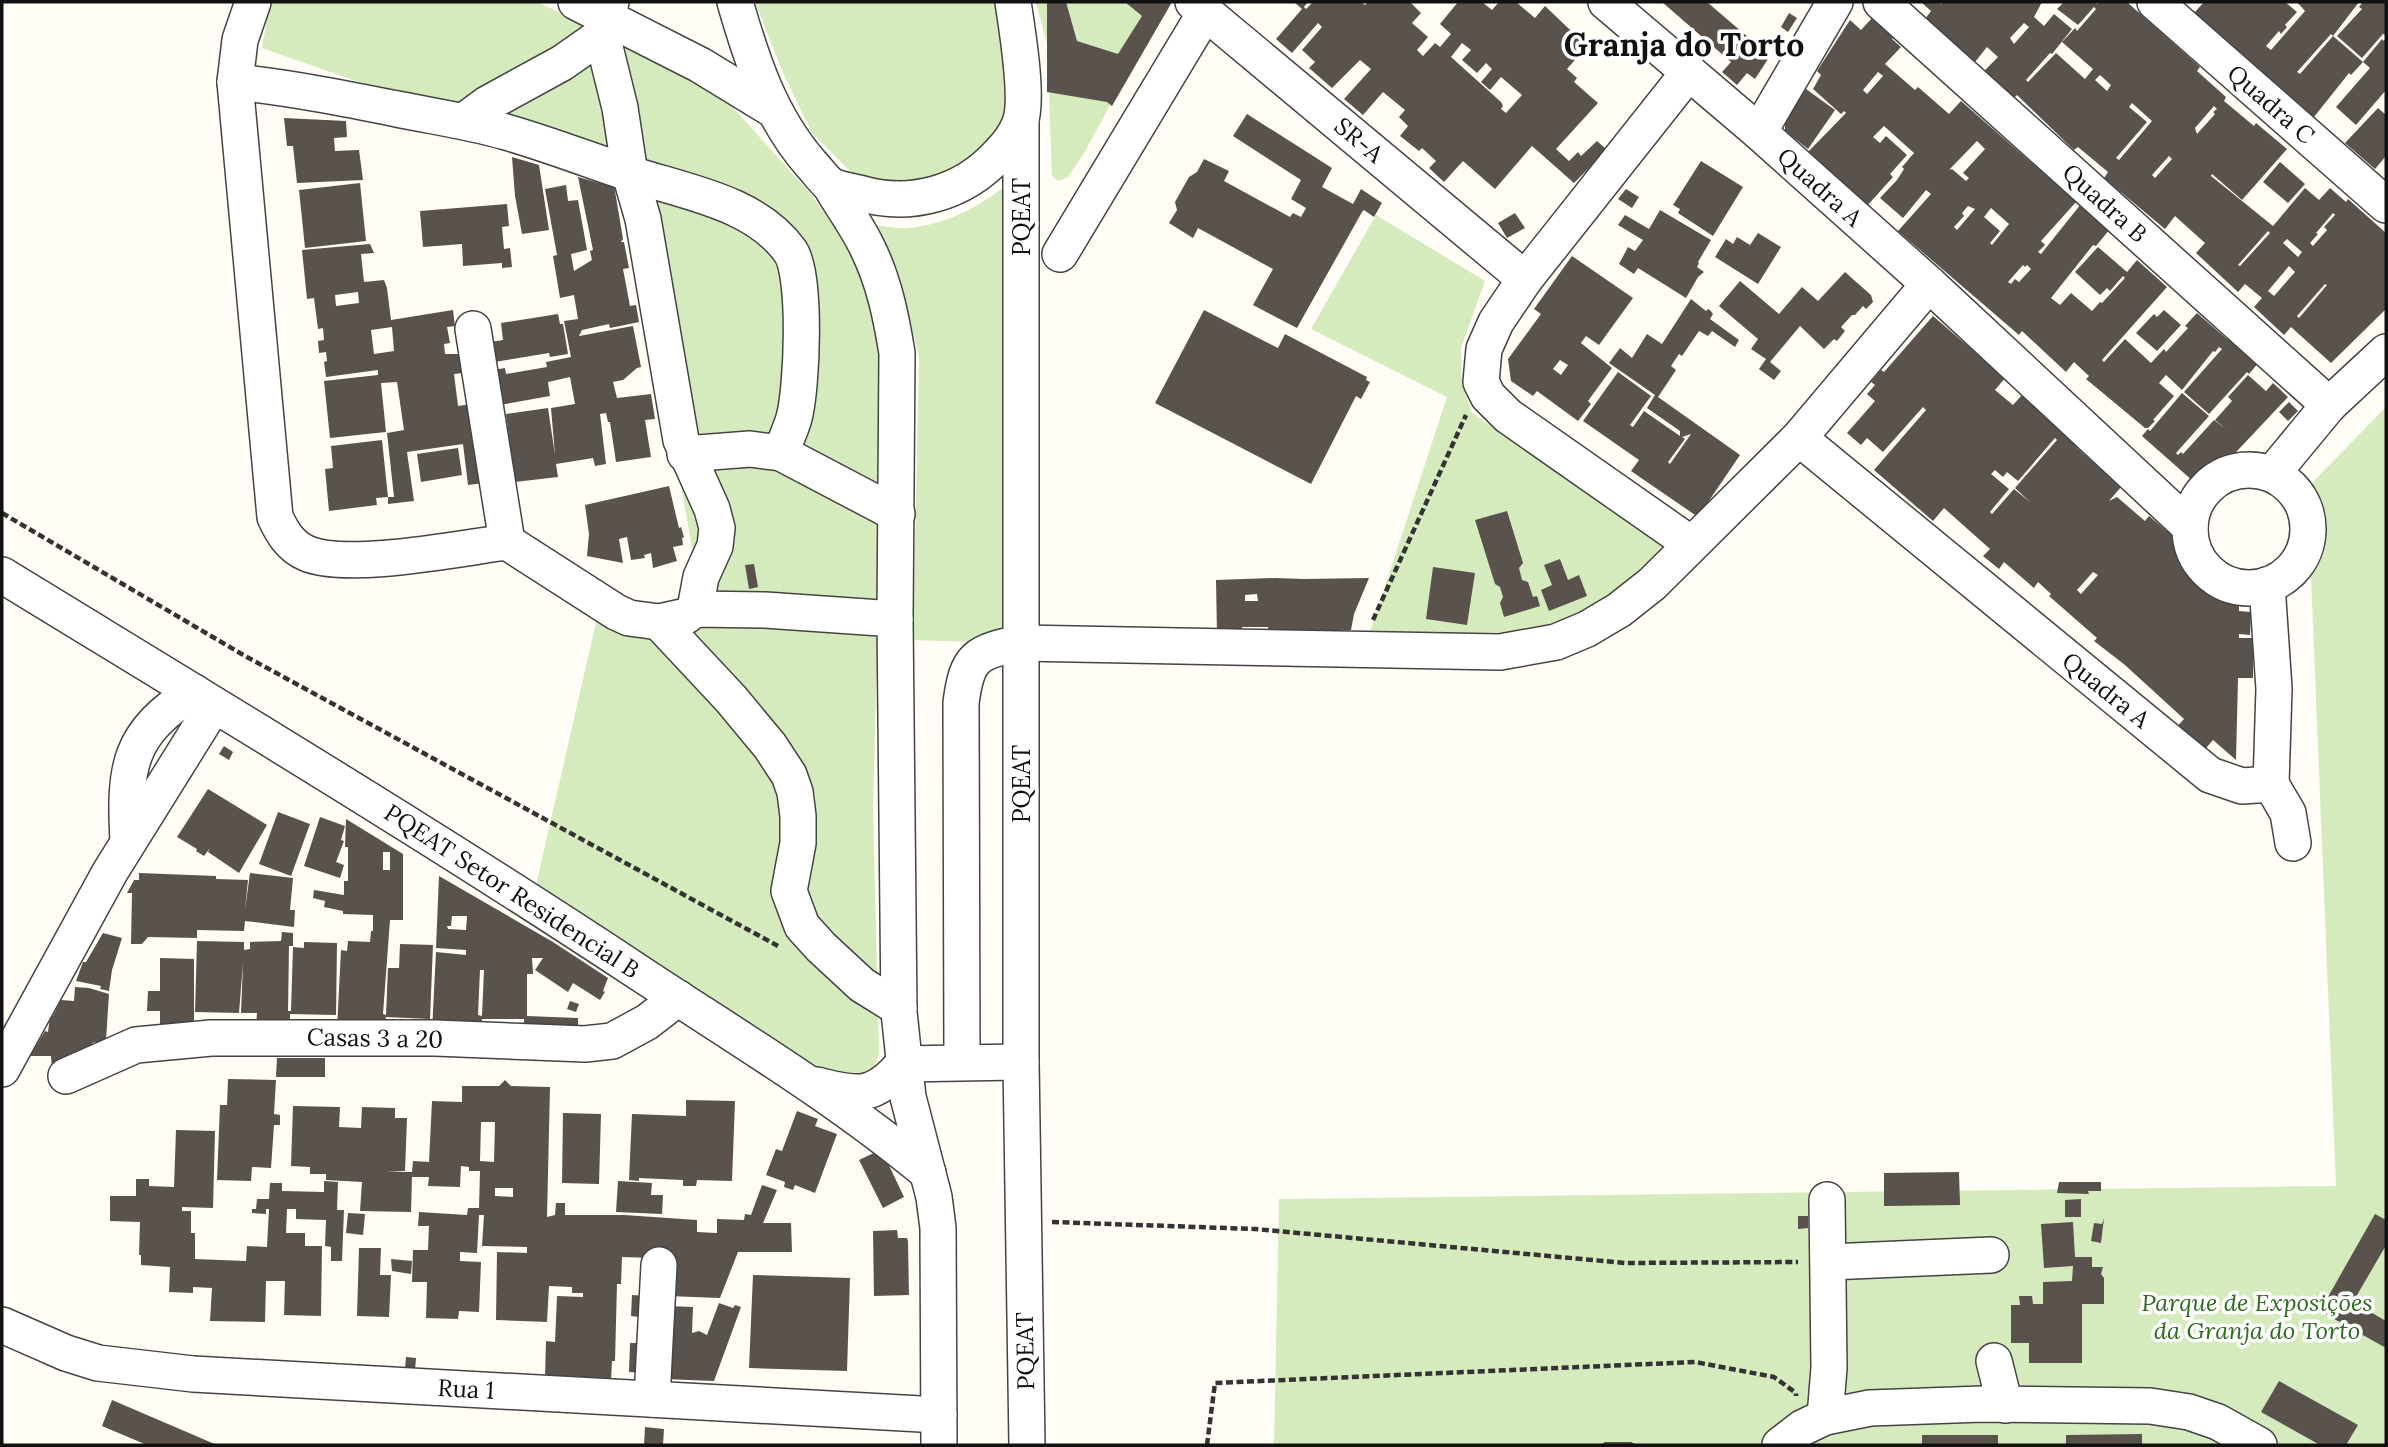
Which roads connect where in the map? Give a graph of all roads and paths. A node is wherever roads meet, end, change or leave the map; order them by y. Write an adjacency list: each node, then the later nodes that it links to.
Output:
1 (253, 2): 12 (street)
2 (576, 2): 10 (street)
3 (735, 2): 13 (street)
4 (1013, 2): 15 (street, PQEAT)
5 (1606, 2): 11 (street)
6 (1835, 2): 16 (street)
7 (1881, 2): 26 (street, Quadra B)
8 (2155, 2): 19 (street, Quadra C)
9 (1199, 8): 20 (street); 21 (street, SR-A)
10 (607, 18): 13 (street); 14 (street); 17 (street)
11 (1689, 72): 16 (street); 21 (street)
12 (235, 82): 14 (street); 34 (street)
13 (772, 109): 18 (street)
14 (464, 121): 17 (street)
15 (1021, 122): 18 (street); 41 (street, PQEAT)
16 (1759, 132): 22 (street, Quadra A)
17 (631, 174): 28 (street); 29 (street)
18 (830, 185): 32 (street)
19 (2386, 205)
20 (1060, 254)
21 (1525, 279): 25 (street)
22 (1929, 284): 27 (street); 33 (street, Quadra A)
23 (473, 329): 34 (street)
24 (2386, 352): 26 (street)
25 (1481, 382): 35 (street); 42 (path)
26 (2329, 405): 30 (street)
27 (1800, 438): 35 (street); 44 (street, Quadra A)
28 (781, 453): 29 (street); 32 (street)
29 (685, 454): 38 (street)
30 (2272, 474): 33 (street); 37 (street)
31 (2, 513): 46 (path)
32 (897, 514): 39 (street)
33 (2190, 527): 37 (street)
34 (507, 542): 40 (street)
35 (1691, 544): 42 (street)
36 (2, 575): 43 (street, PQEAT Setor Residencial B)
37 (2267, 585): 44 (street)
38 (695, 609): 39 (street); 40 (street)
39 (895, 619): 48 (street)
40 (659, 622): 48 (street)
41 (1021, 643): 42 (street); 49 (street); 50 (street, PQEAT)
42 (1359, 650)
43 (204, 698): 47 (street, PQEAT Setor Residencial B); 52 (street)
44 (2271, 785): 45 (street)
45 (2293, 843)
46 (790, 953)
47 (678, 998): 53 (street, Casas 3 a 20); 54 (street, PQEAT Setor Residencial B)
48 (899, 1008): 51 (street)
49 (962, 1062): 50 (street); 51 (street)
50 (1021, 1062): 57 (street, PQEAT)
51 (903, 1065): 54 (street); 55 (street)
52 (2, 1069)
53 (66, 1076)
54 (806, 1082): 55 (street, PQEAT Setor Residencial B)
55 (928, 1172): 65 (street)
56 (1827, 1200): 59 (street)
57 (1023, 1221): 59 (path); 67 (street, PQEAT)
58 (1991, 1255): 59 (street)
59 (1829, 1262): 66 (street)
60 (659, 1265): 63 (street)
61 (2, 1325): 63 (street, Rua 1)
62 (1994, 1362): 64 (street)
63 (652, 1399): 65 (street, Rua 1)
64 (2005, 1405): 66 (street); 69 (street)
65 (939, 1430)
66 (1802, 1430): 68 (path)
67 (1027, 1445)
68 (1208, 1445)
69 (2259, 1445)

